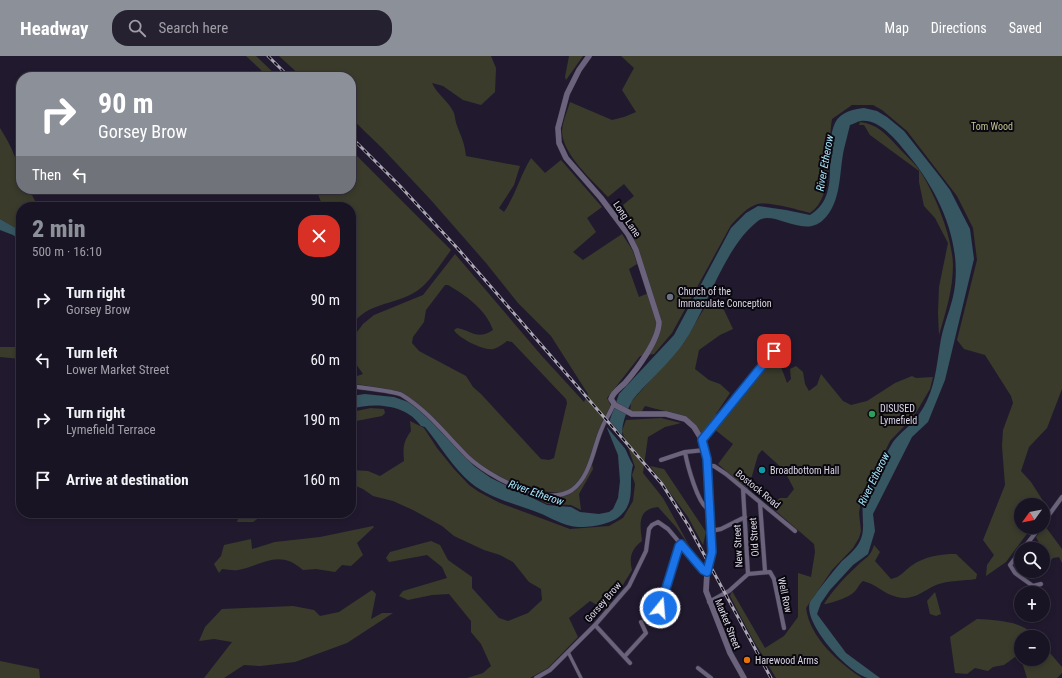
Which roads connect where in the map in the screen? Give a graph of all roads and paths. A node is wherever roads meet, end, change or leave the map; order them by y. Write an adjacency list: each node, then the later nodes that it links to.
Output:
1 (589, 56): 4 (street, Long Lane)
2 (787, 338): 5 (street)
3 (356, 387): 4 (street)
4 (614, 404): 5 (street, Market Street)
5 (702, 440): 6 (street, Market Street)
6 (705, 450): 7 (street); 9 (street, Market Street)
7 (685, 452): 8 (street); 13 (street)
8 (661, 460)
9 (707, 466): 10 (street, Bostock Road); 13 (street, Market Street)
10 (743, 489): 12 (street, Bostock Road); 15 (street, New Street)
11 (1062, 497): 14 (street)
12 (760, 503): 17 (street, Bostock Road); 22 (street, Old Street)
13 (710, 510): 16 (street, Market Street)
14 (1050, 513)
15 (745, 517): 16 (street); 25 (street, New Street)
16 (711, 531): 24 (street, Market Street)
17 (795, 532)
18 (1035, 534): 19 (street)
19 (1028, 542)
20 (681, 544): 24 (street, Gorsey Brow); 29 (street); 31 (street, Gorsey Brow)
21 (1014, 560): 23 (street)
22 (765, 571): 25 (street); 32 (street, Well Row)
23 (1014, 571)
24 (707, 572): 28 (street, Market Street)
25 (748, 574): 28 (street)
26 (1022, 578): 27 (street)
27 (1041, 584)
28 (709, 602): 40 (street, Market Street)
29 (660, 608)
30 (641, 622): 34 (street)
31 (595, 625): 33 (street, Gorsey Brow); 34 (street)
32 (784, 628)
33 (568, 652): 37 (street, Gorsey Brow); 38 (street)
34 (625, 656): 35 (street)
35 (630, 663)
36 (698, 668): 39 (street)
37 (536, 678)
38 (581, 678)
39 (711, 678)
40 (744, 678)

